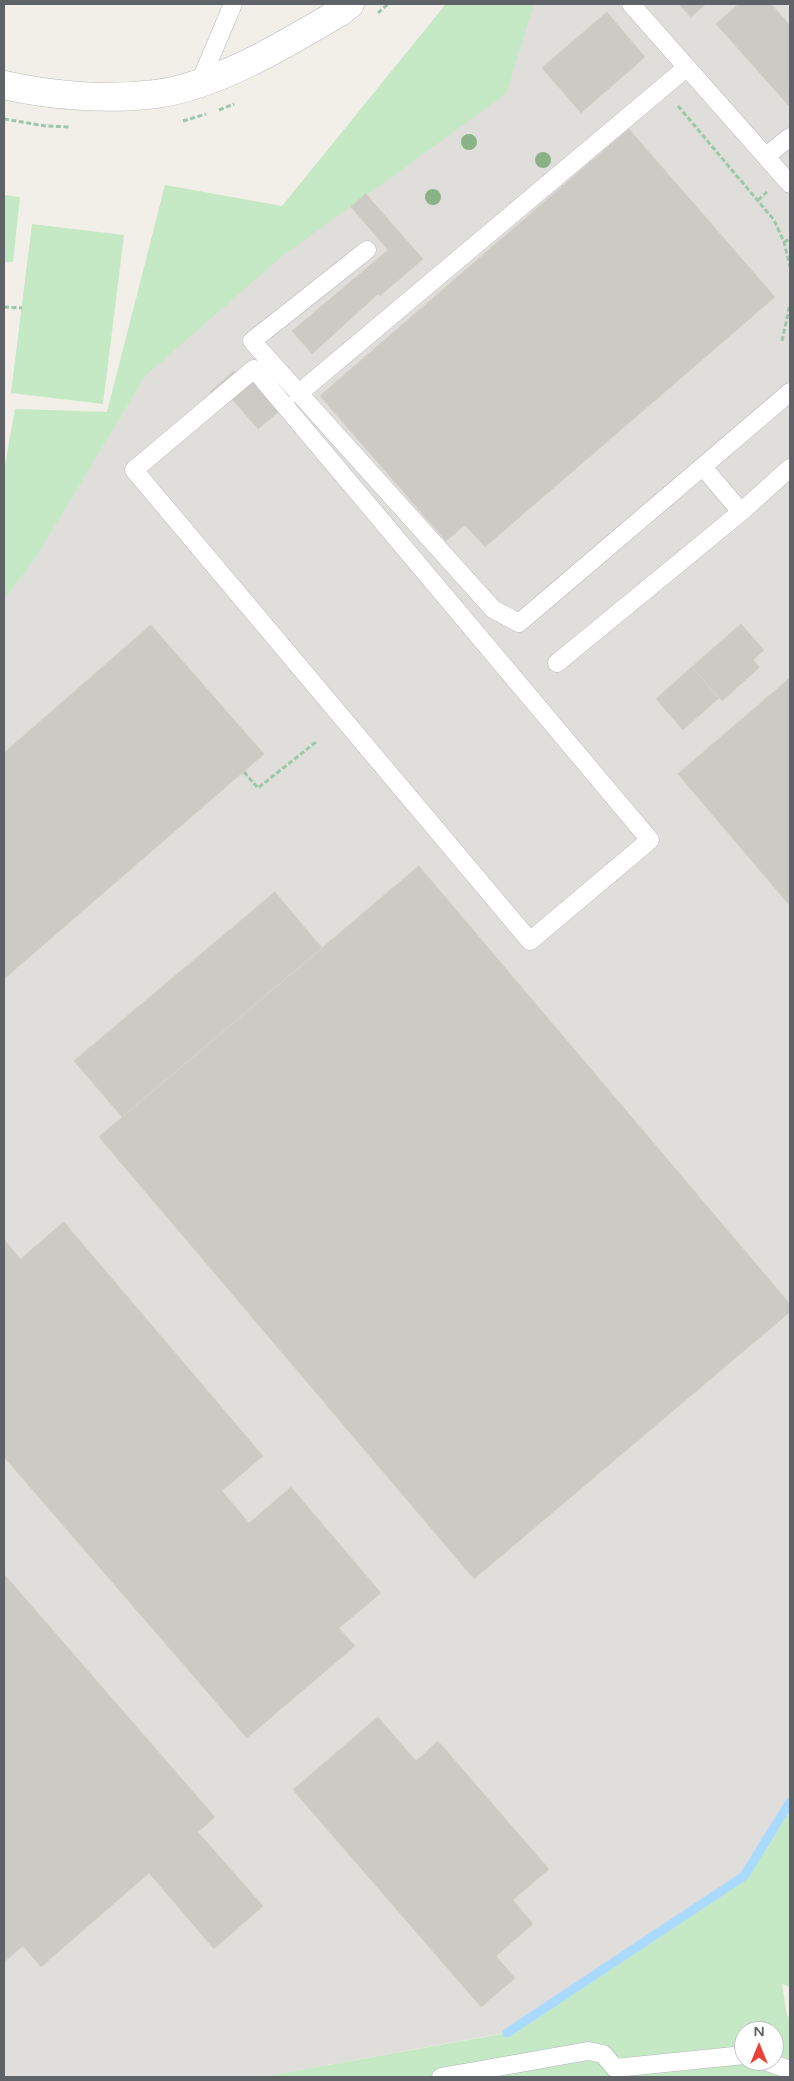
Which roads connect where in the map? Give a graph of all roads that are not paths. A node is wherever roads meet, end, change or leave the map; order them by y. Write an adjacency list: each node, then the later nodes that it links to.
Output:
1 (233, 4): 5 (lane)
2 (350, 4): 5 (street)
3 (631, 4): 4 (lane)
4 (686, 68): 8 (lane); 12 (lane)
5 (200, 82): 6 (street)
6 (4, 85)
7 (790, 137): 8 (lane)
8 (766, 156): 9 (lane)
9 (790, 184)
10 (368, 250): 12 (lane)
11 (790, 392): 13 (lane)
12 (298, 394): 13 (lane)
13 (703, 467): 15 (lane)
14 (790, 468): 15 (lane)
15 (741, 512): 16 (lane)
16 (557, 663)
17 (650, 840): 17 (lane)
18 (734, 2056): 19 (lane)
19 (441, 2077)

